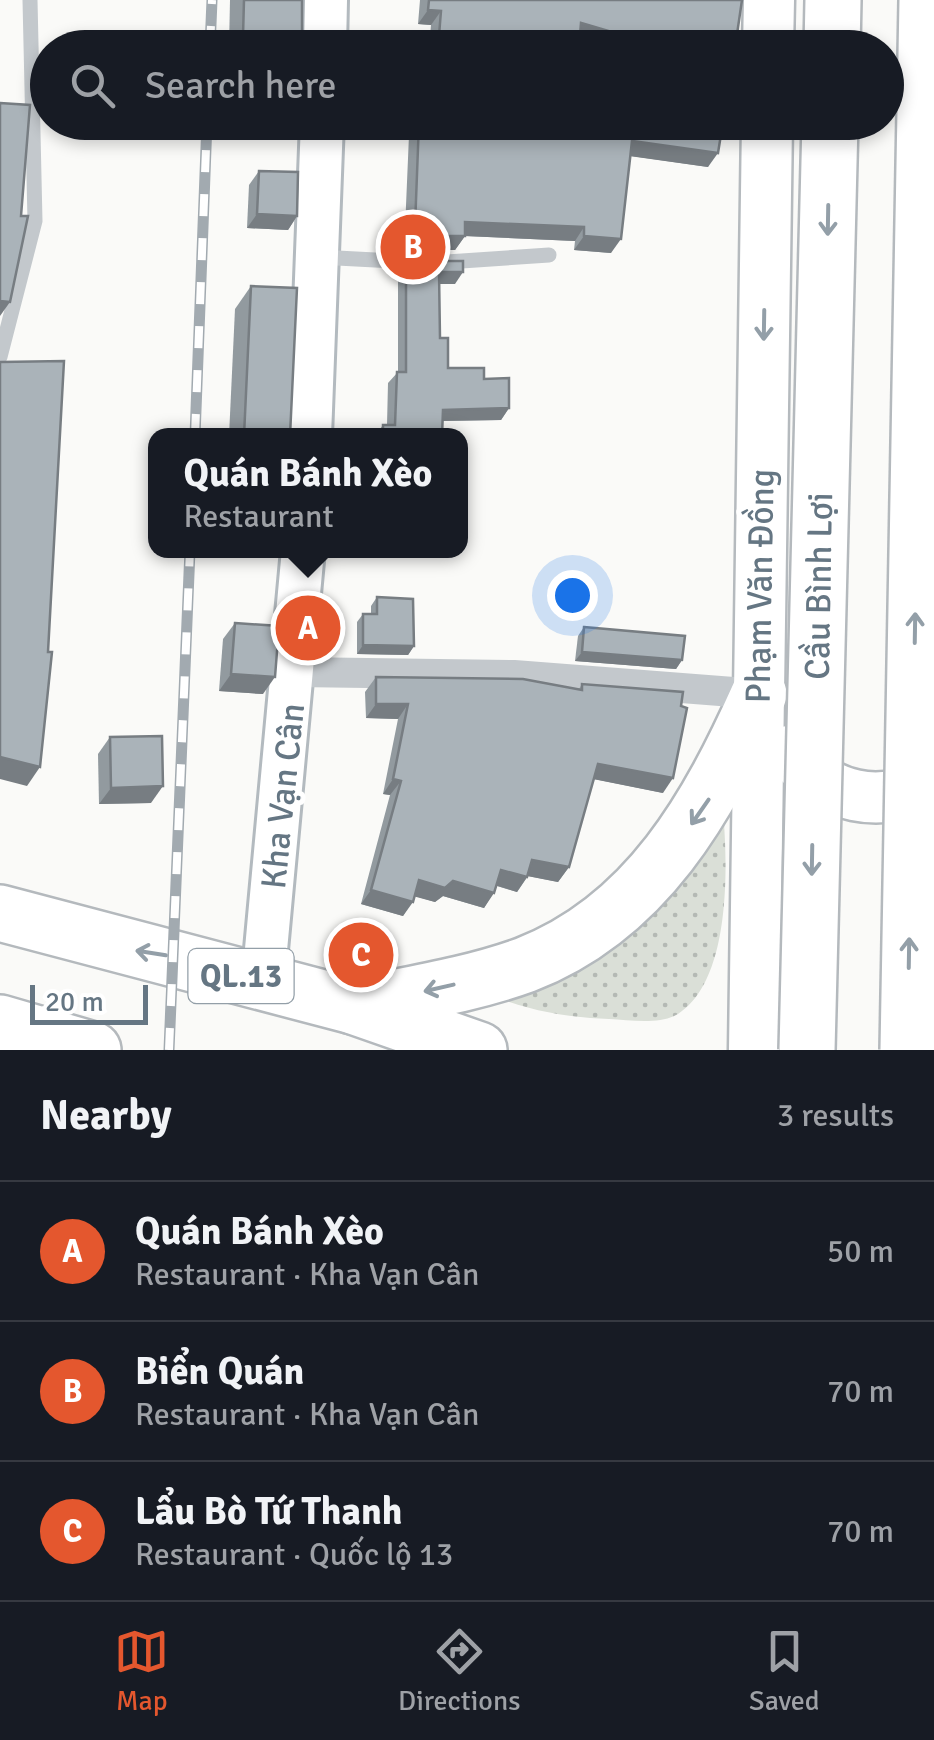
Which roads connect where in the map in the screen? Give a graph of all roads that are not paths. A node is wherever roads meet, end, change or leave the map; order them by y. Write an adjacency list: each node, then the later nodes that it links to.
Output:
1 (30, 0): 6 (lane)
2 (326, 0): 7 (street)
3 (769, 0): 8 (main road)
4 (833, 0): 9 (highway)
5 (927, 0): 30 (highway, one-way to 5, bridge)
6 (31, 30)
7 (325, 30)
8 (768, 30)
9 (832, 30)
10 (33, 140): 16 (lane)
11 (321, 140): 15 (street)
12 (767, 140): 20 (main road, Phạm Văn Đồng, one-way to 20)
13 (830, 140): 29 (highway, Cầu Bình Lợi, one-way to 29, bridge)
14 (549, 255): 15 (lane)
15 (318, 257): 17 (street)
16 (0, 357)
17 (310, 428)
18 (303, 558): 19 (street, Kha Vạn Cân)
19 (296, 672): 20 (street); 23 (street, Kha Vạn Cân)
20 (759, 694): 21 (main road); 24 (highway, one-way to 24); 28 (main road, Phạm Văn Đồng)
21 (934, 781)
22 (0, 913): 23 (highway, QL.13, one-way to 22)
23 (264, 982): 24 (highway, QL.13)
24 (353, 1006): 27 (highway, QL.13)
25 (19, 1035): 26 (highway)
26 (93, 1050)
27 (479, 1050)
28 (754, 1050)
29 (807, 1050)
30 (908, 1050)

